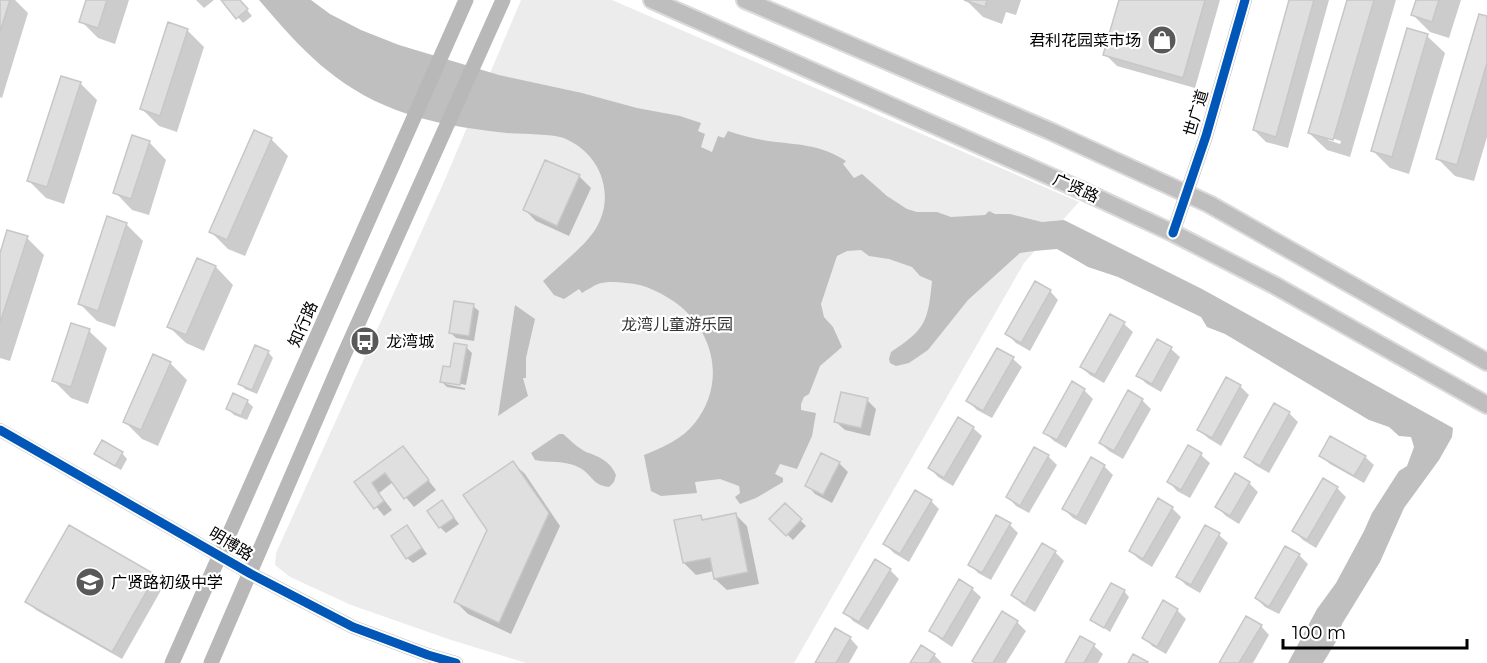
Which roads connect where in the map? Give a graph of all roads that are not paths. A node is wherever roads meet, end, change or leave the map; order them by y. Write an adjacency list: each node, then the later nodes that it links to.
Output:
1 (466, 0): 11 (main road, 知行路)
2 (503, 0): 12 (main road)
3 (652, 0): 7 (main road, 广贤路)
4 (746, 0): 6 (main road)
5 (1245, 0): 6 (street, 世广道)
6 (1186, 194): 7 (street, 世广道); 8 (main road)
7 (1173, 233): 9 (main road, 广贤路)
8 (1487, 362)
9 (1487, 405)
10 (0, 430): 11 (street, 明博路)
11 (220, 555): 12 (street, 明博路); 13 (main road, 知行路)
12 (251, 574): 14 (main road); 15 (street, 明博路)
13 (172, 663)
14 (211, 663)
15 (456, 663)

